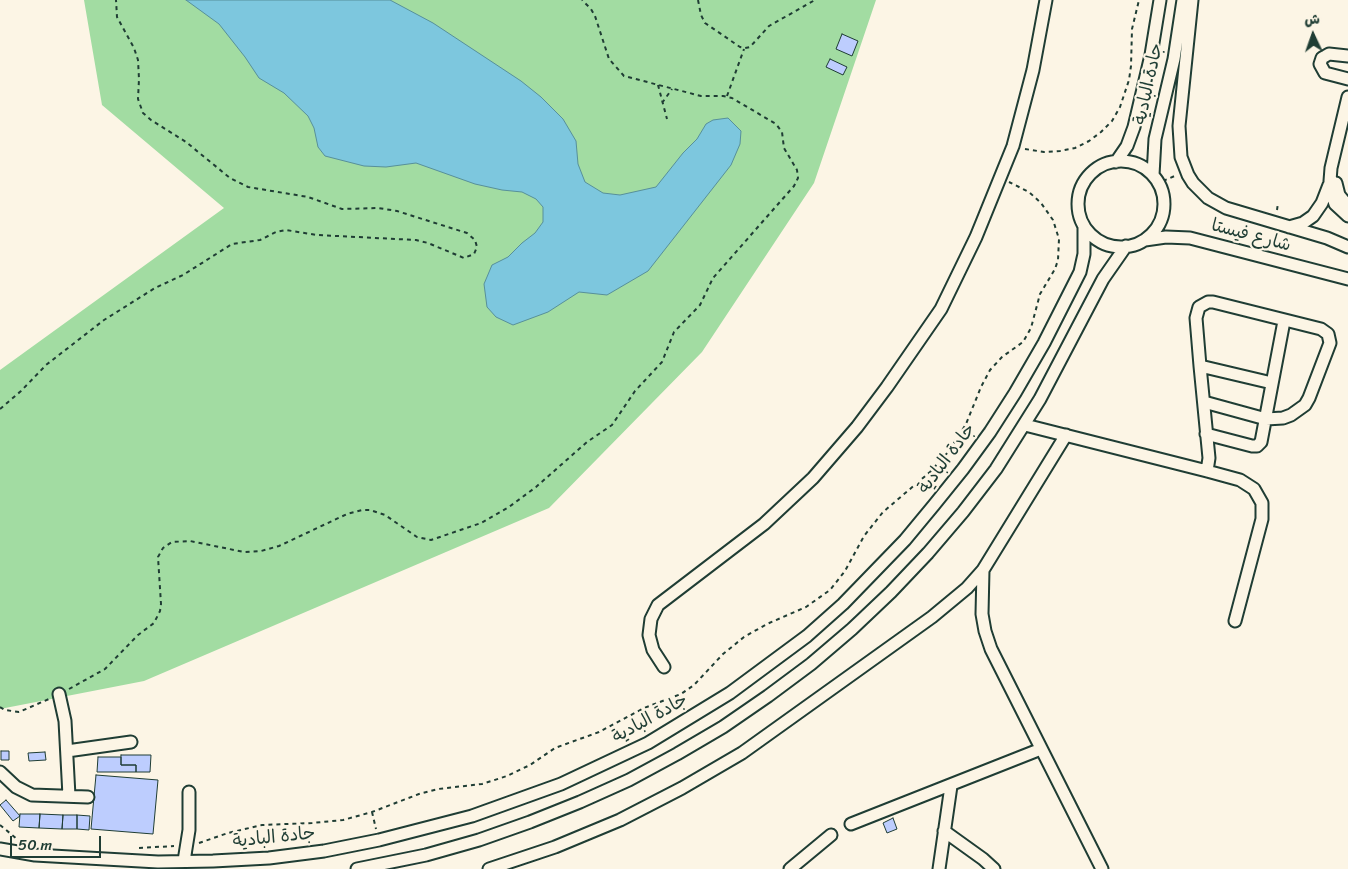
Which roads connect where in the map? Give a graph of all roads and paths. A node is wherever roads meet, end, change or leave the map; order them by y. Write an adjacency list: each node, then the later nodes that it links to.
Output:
1 (116, 0): 39 (path)
2 (582, 0): 13 (path)
3 (698, 0): 10 (path)
4 (815, 0): 10 (path)
5 (1046, 0): 22 (street)
6 (1139, 0): 22 (path)
7 (1160, 0): 23 (street, جادة البادية)
8 (1183, 0): 24 (street, جادة البادية)
9 (1192, 0): 30 (street)
10 (745, 48): 15 (path)
11 (1348, 56): 12 (street)
12 (1348, 79)
13 (658, 85): 14 (path); 17 (path)
14 (672, 88): 15 (path); 17 (path)
15 (727, 96): 48 (path)
16 (1348, 97): 18 (street)
17 (662, 103): 19 (path)
18 (1344, 114): 20 (street); 21 (street)
19 (667, 120)
20 (1348, 138)
21 (1337, 144): 26 (street); 27 (street)
22 (1013, 146): 25 (street)
23 (1116, 162): 24 (street); 29 (street)
24 (1153, 175): 31 (street)
25 (1000, 180): 47 (street); 58 (path)
26 (1330, 181): 28 (street); 30 (street)
27 (1348, 206)
28 (1348, 216)
29 (1084, 227): 32 (street); 63 (street, جادة البادية)
30 (1289, 227): 33 (street)
31 (1145, 240): 32 (street); 34 (street, شارع فيستا)
32 (1126, 246): 41 (street)
33 (1348, 247)
34 (1348, 279)
35 (1284, 321): 36 (street); 37 (street); 40 (street)
36 (1200, 366): 37 (street); 38 (street)
37 (1272, 383): 40 (street)
38 (1204, 402): 40 (street); 42 (street)
39 (0, 409)
40 (1266, 419): 42 (street)
41 (1025, 425): 43 (street); 69 (street)
42 (1206, 434): 44 (street)
43 (1066, 435): 44 (street); 45 (street)
44 (1207, 471): 46 (street)
45 (983, 570): 51 (street); 70 (street)
46 (1235, 620)
47 (664, 667)
48 (59, 694): 49 (path); 52 (street)
49 (0, 707)
50 (131, 742): 52 (street)
51 (1041, 749): 54 (street); 74 (street)
52 (67, 751): 56 (street)
53 (0, 772): 56 (street)
54 (951, 786): 59 (street); 61 (street)
55 (189, 792): 65 (street)
56 (70, 796): 57 (street)
57 (88, 797)
58 (372, 812): 63 (path); 65 (path)
59 (850, 824)
60 (0, 825): 64 (path)
61 (944, 831): 72 (street); 73 (street)
62 (831, 835): 71 (street)
63 (379, 840): 68 (street, جادة البادية)
64 (21, 841)
65 (187, 845): 66 (path); 68 (street)
66 (135, 848)
67 (0, 849): 68 (street, جادة البادية)
68 (184, 861)
69 (358, 869)
70 (489, 869)
71 (790, 869)
72 (939, 869)
73 (994, 869)
74 (1102, 869)

